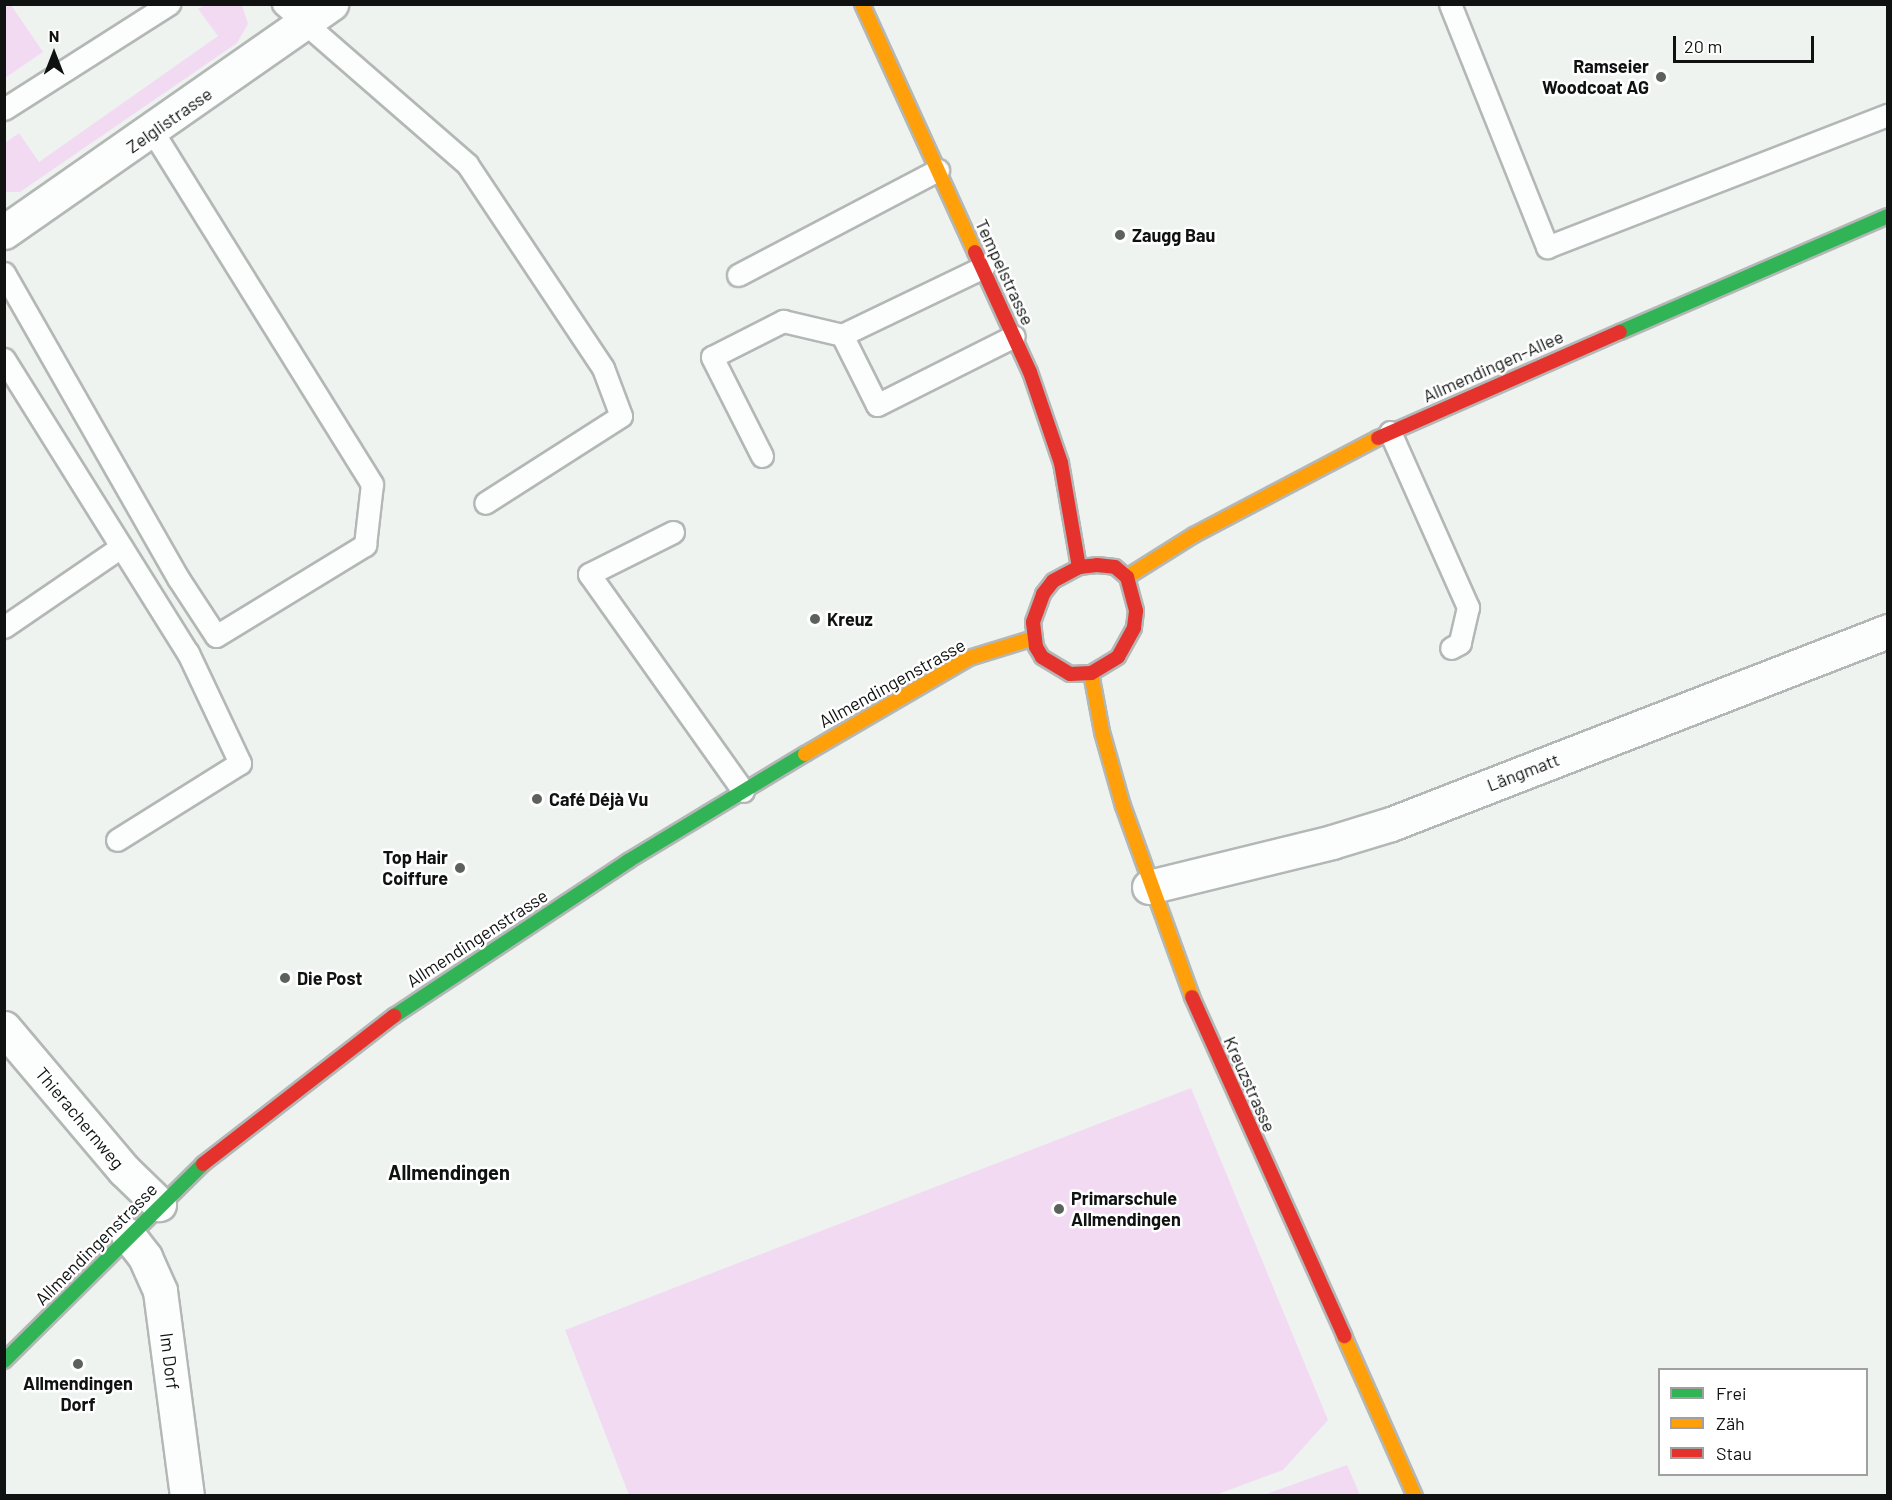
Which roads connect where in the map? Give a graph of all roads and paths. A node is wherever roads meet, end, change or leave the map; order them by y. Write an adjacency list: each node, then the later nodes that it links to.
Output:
1 (169, 4): 6 (lane)
2 (331, 4): 5 (street, Zelglistrasse)
3 (862, 4): 9 (street, Tempelstrasse)
4 (1450, 4): 7 (lane)
5 (294, 14): 8 (street, Zelglistrasse); 20 (lane)
6 (4, 109)
7 (1887, 115)
8 (152, 131): 11 (street, Zelglistrasse); 13 (lane)
9 (938, 170): 12 (street, Tempelstrasse); 14 (lane)
10 (1887, 216): 18 (street, Allmendingen-Allee)
11 (4, 232)
12 (983, 267): 15 (lane); 16 (street, Tempelstrasse)
13 (4, 273)
14 (738, 275)
15 (842, 335): 16 (lane); 19 (lane)
16 (1014, 336): 23 (street, Tempelstrasse)
17 (4, 359): 22 (lane)
18 (1390, 432): 24 (street, Allmendingen-Allee); 28 (lane)
19 (762, 456)
20 (485, 503)
21 (673, 532): 30 (lane)
22 (121, 547): 25 (lane); 31 (lane)
23 (1078, 567): 24 (street); 27 (street)
24 (1127, 577): 29 (street)
25 (4, 627)
26 (1887, 631): 32 (street, Längmatt)
27 (1034, 638): 29 (street); 30 (street, Allmendingenstrasse)
28 (1451, 648)
29 (1091, 673): 32 (street, Kreuzstrasse)
30 (743, 791): 34 (street, Allmendingenstrasse)
31 (117, 840)
32 (1149, 887): 38 (street, Kreuzstrasse)
33 (4, 1029): 34 (street, Thierachernweg)
34 (159, 1204): 35 (street, Allmendingenstrasse)
35 (128, 1234): 36 (street, Allmendingenstrasse); 37 (street, Im Dorf)
36 (4, 1361)
37 (186, 1496)
38 (1415, 1496)

